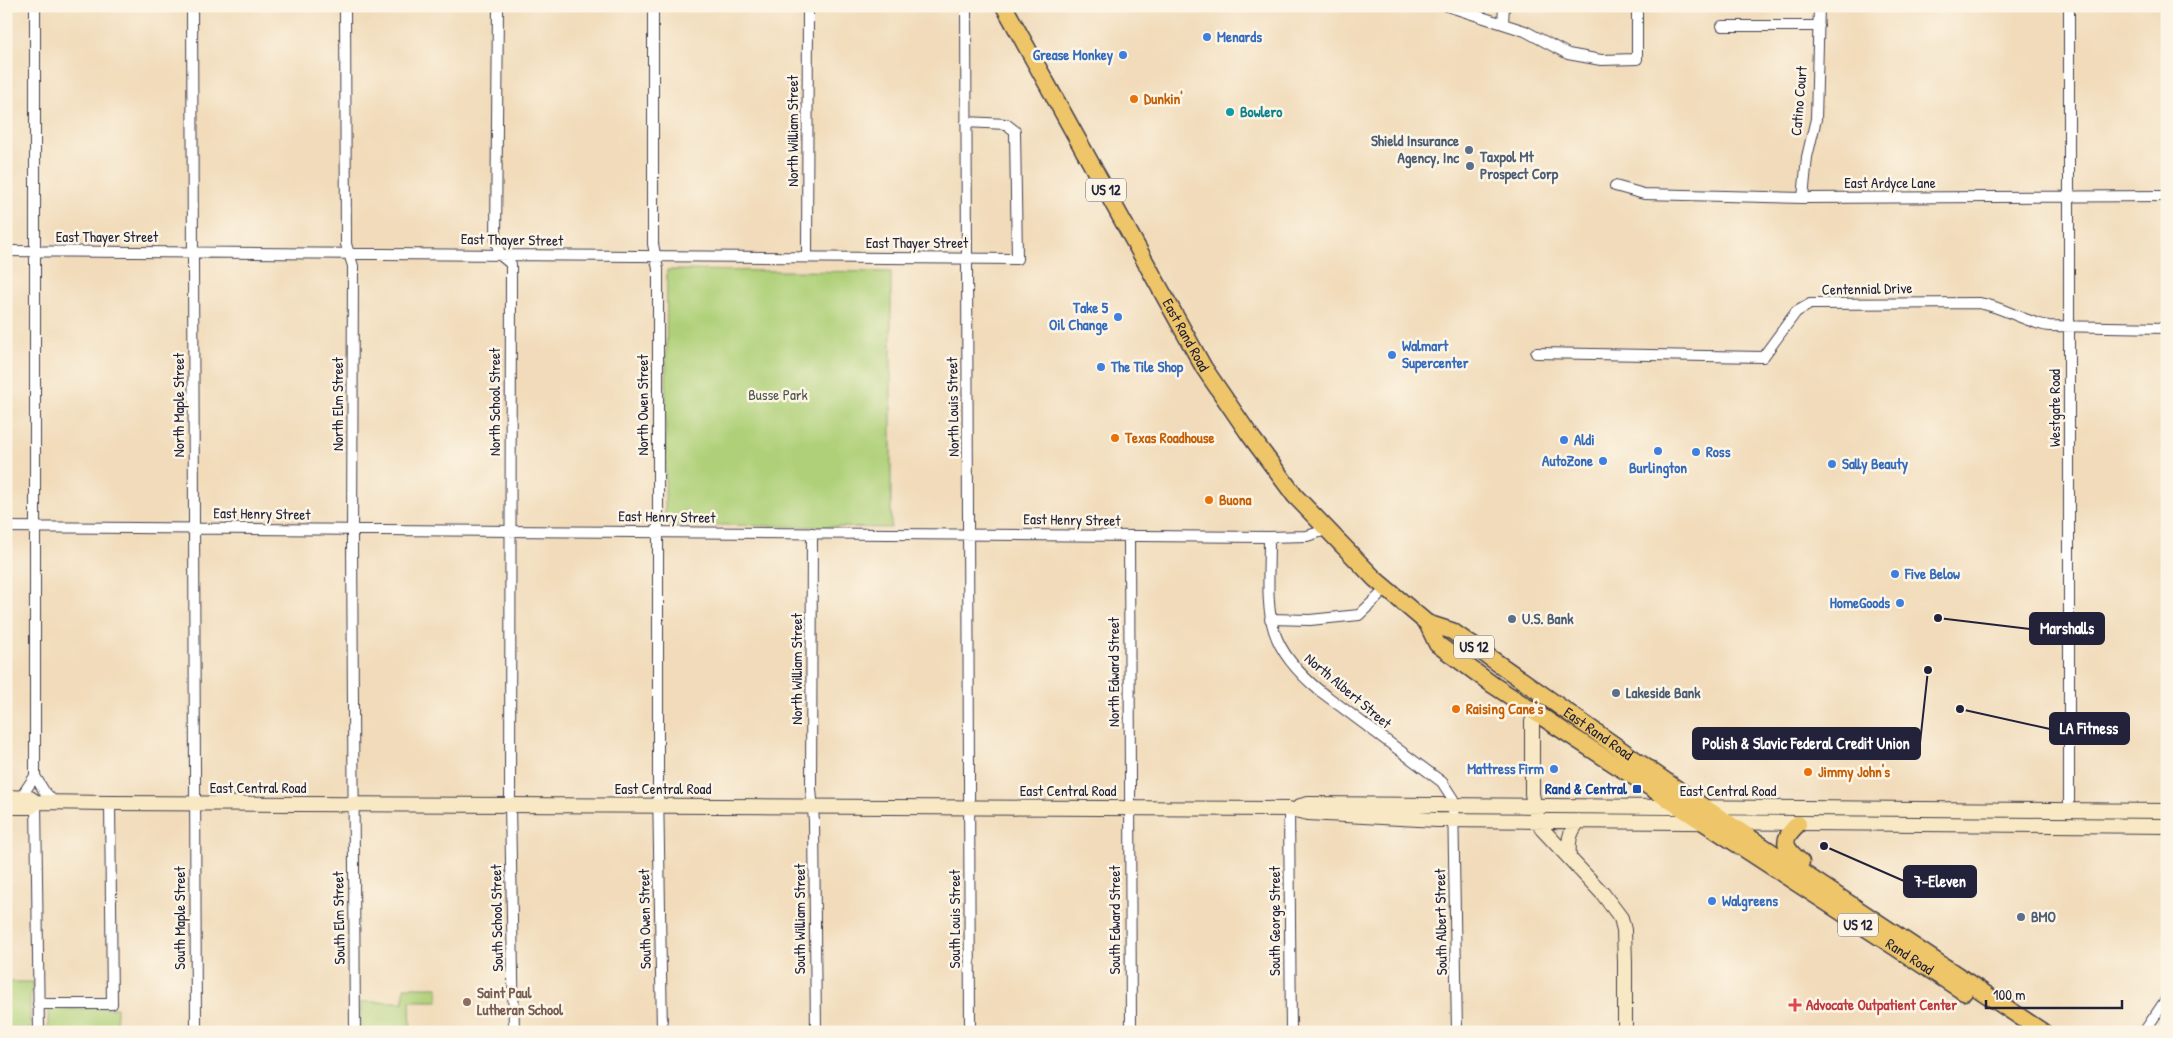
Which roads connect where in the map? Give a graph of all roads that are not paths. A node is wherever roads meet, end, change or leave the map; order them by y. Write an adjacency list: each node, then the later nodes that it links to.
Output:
1 (35, 6): 23 (street)
2 (192, 6): 24 (street, North Maple Street)
3 (345, 6): 25 (street, North Elm Street)
4 (498, 6): 26 (street, North School Street)
5 (653, 6): 27 (street, North Owen Street)
6 (808, 6): 28 (street, North William Street)
7 (966, 6): 17 (street, North Louis Street)
8 (1004, 6): 38 (main road, East Rand Road / US 12)
9 (1448, 6): 14 (street)
10 (1504, 6): 14 (street)
11 (1637, 6): 14 (street)
12 (1819, 6): 16 (street, Catino Court)
13 (2069, 6): 20 (street, Westgate Road)
14 (1504, 23)
15 (1722, 26): 16 (street)
16 (1820, 26): 21 (street, Catino Court)
17 (966, 122): 29 (street, North Louis Street); 29 (street, East Thayer Street)
18 (1615, 186): 21 (street, East Ardyce Lane)
19 (2167, 196): 20 (street, East Ardyce Lane)
20 (2070, 197): 21 (street, East Ardyce Lane); 30 (street, Westgate Road)
21 (1803, 198)
22 (6, 252): 23 (street, East Thayer Street)
23 (35, 252): 24 (street, East Thayer Street); 34 (street)
24 (193, 252): 25 (street, East Thayer Street); 35 (street, North Maple Street)
25 (347, 253): 26 (street, East Thayer Street); 36 (street, North Elm Street)
26 (500, 255): 27 (street, East Thayer Street); 37 (street, North School Street)
27 (655, 256): 28 (street, East Thayer Street); 39 (street, North Owen Street)
28 (808, 257): 29 (street, East Thayer Street)
29 (966, 259): 41 (street, North Louis Street)
30 (2069, 327): 31 (street); 32 (street, Centennial Drive); 65 (street, Westgate Road)
31 (2167, 328)
32 (1536, 354)
33 (6, 527): 34 (street, East Henry Street)
34 (36, 527): 35 (street, East Henry Street); 48 (street)
35 (195, 528): 36 (street, East Henry Street); 54 (street, North Maple Street)
36 (352, 530): 37 (street, East Henry Street); 55 (street, North Elm Street)
37 (510, 530): 39 (street, East Henry Street); 56 (street, North School Street)
38 (1326, 530): 43 (street, East Henry Street); 44 (main road, East Rand Road / US 12)
39 (658, 532): 40 (street, East Henry Street); 57 (street, North Owen Street)
40 (812, 533): 41 (street, East Henry Street); 58 (street, North William Street)
41 (970, 534): 42 (street, East Henry Street); 61 (street, North Louis Street)
42 (1129, 536): 43 (street, East Henry Street); 63 (street, North Edward Street)
43 (1268, 537): 45 (street, North Albert Street)
44 (1386, 589): 45 (street); 46 (main road, East Rand Road / US 12)
45 (1270, 619): 67 (street, North Albert Street)
46 (1426, 623): 47 (main road, East Rand Road / US 12); 68 (main road, East Rand Road / US 12)
47 (1535, 713): 59 (main road); 62 (main road, East Rand Road / US 12)
48 (35, 776): 50 (street); 52 (street)
49 (6, 797): 50 (main road, East Central Road)
50 (21, 797): 51 (main road, East Central Road)
51 (36, 802): 52 (main road, East Central Road); 60 (main road, East Central Road); 76 (street)
52 (55, 803): 53 (main road, East Central Road)
53 (110, 803): 54 (main road, East Central Road); 76 (street)
54 (194, 804): 55 (main road, East Central Road); 78 (street, South Maple Street)
55 (352, 804): 56 (main road, East Central Road); 79 (street, South Elm Street)
56 (510, 804): 57 (main road, East Central Road); 80 (street, South School Street)
57 (658, 805): 58 (main road, East Central Road); 81 (street, South Owen Street)
58 (813, 805): 61 (main road, East Central Road); 82 (street, South William Street)
59 (1533, 805): 62 (main road, East Central Road); 67 (main road, East Central Road); 69 (main road)
60 (6, 807)
61 (969, 807): 63 (main road, East Central Road); 83 (street, South Louis Street)
62 (1678, 807): 68 (main road, East Rand Road / US 12)
63 (1129, 808): 64 (main road, East Central Road); 84 (street, South Edward Street)
64 (1290, 809): 67 (main road, East Central Road); 85 (street, South George Street)
65 (2069, 810): 66 (main road, East Central Road); 68 (main road, East Central Road)
66 (2167, 811)
67 (1454, 812): 69 (main road, East Central Road); 86 (street, South Albert Street)
68 (1709, 817): 70 (main road, East Central Road); 71 (main road, East Central Road); 74 (main road, Rand Road / US 12); 88 (main road, Rand Road / US 12)
69 (1538, 821): 70 (main road, East Central Road); 73 (main road)
70 (1579, 821): 73 (main road)
71 (1798, 824): 72 (main road, East Central Road); 74 (main road)
72 (2167, 826)
73 (1569, 857): 87 (main road)
74 (1843, 898): 89 (main road, Rand Road / US 12)
75 (2167, 998): 90 (street)
76 (38, 1004): 77 (street)
77 (38, 1032)
78 (196, 1032)
79 (355, 1032)
80 (514, 1032)
81 (662, 1032)
82 (816, 1032)
83 (970, 1032)
84 (1131, 1032)
85 (1291, 1032)
86 (1457, 1032)
87 (1625, 1032)
88 (2026, 1032)
89 (2043, 1032)
90 (2144, 1032)

